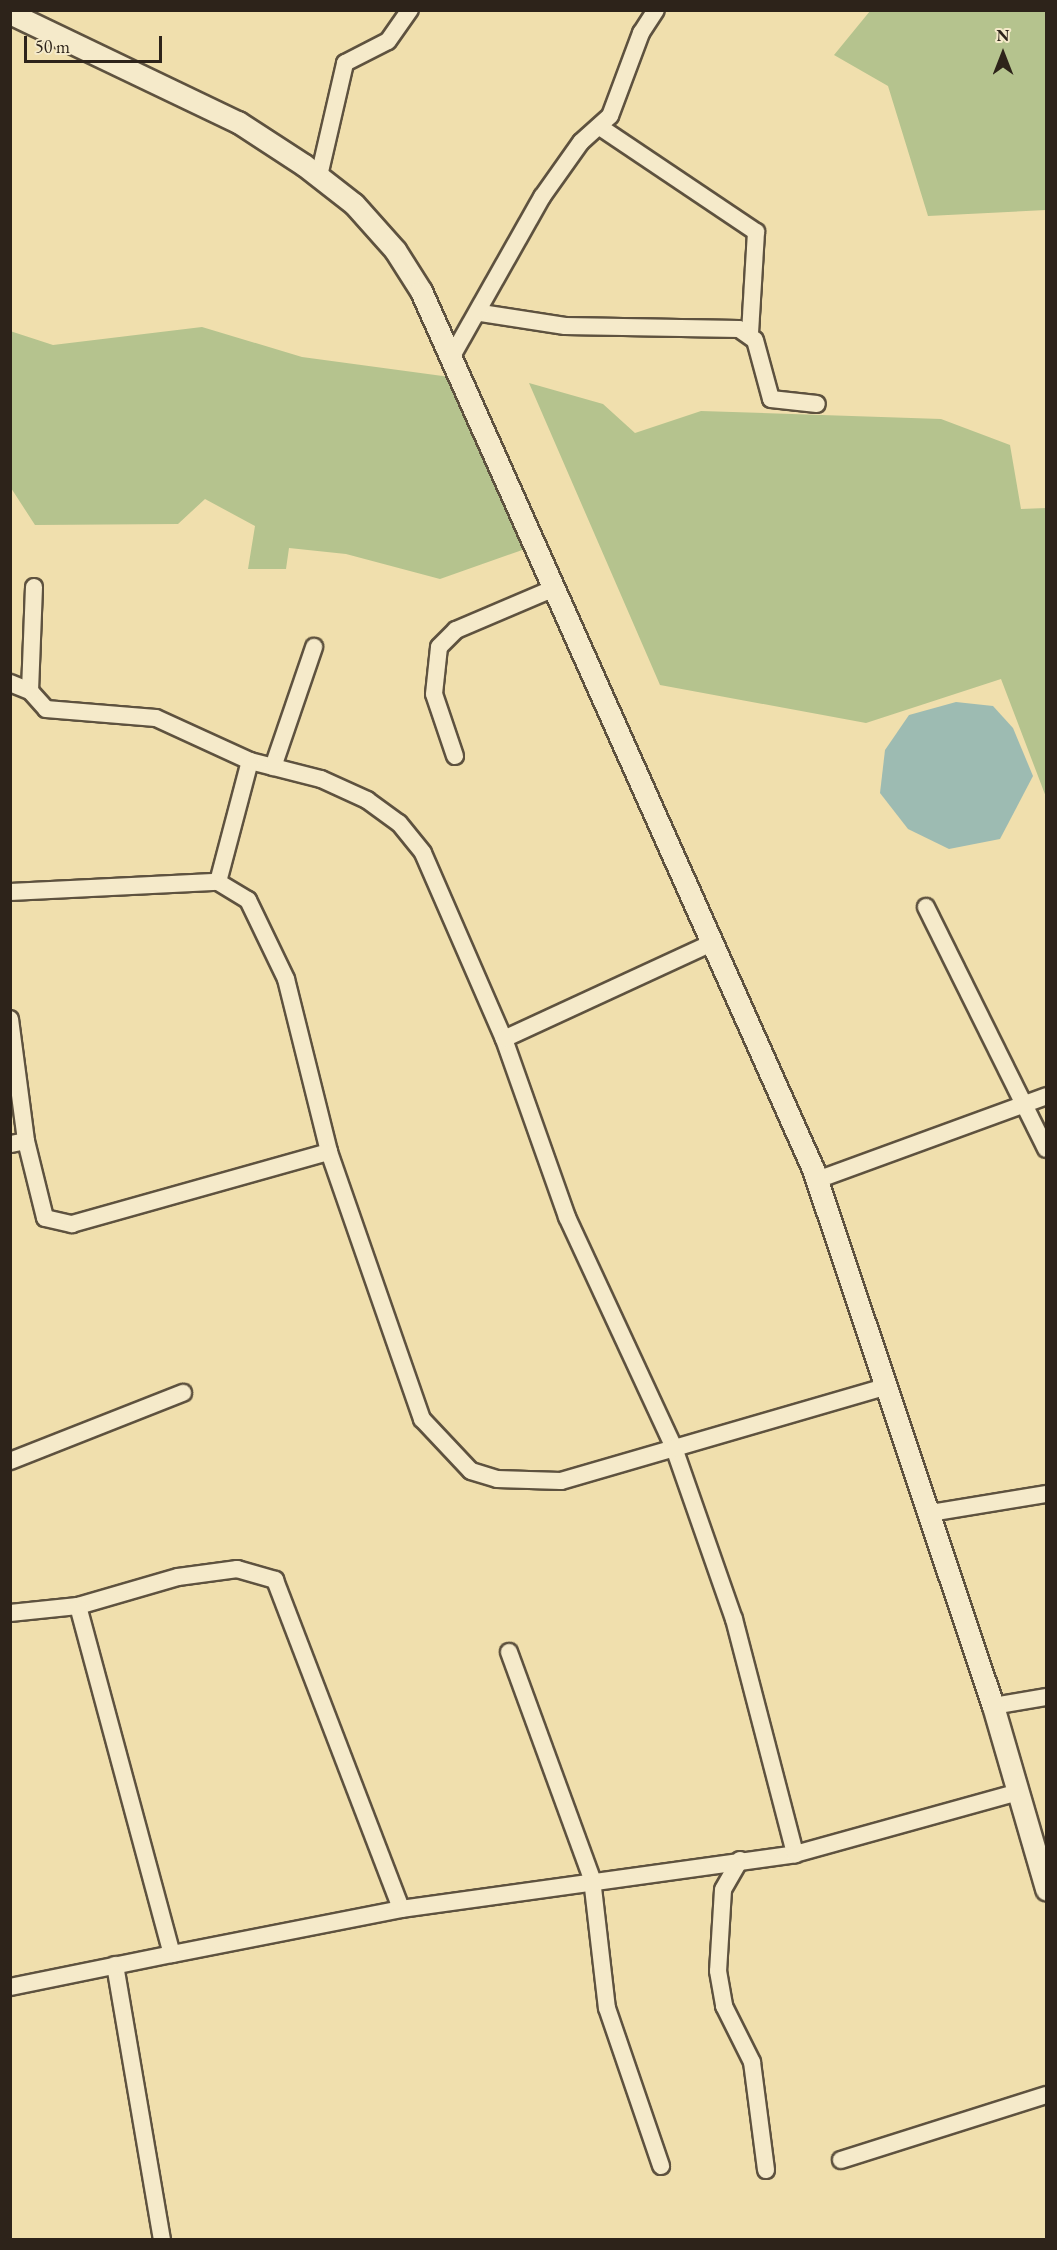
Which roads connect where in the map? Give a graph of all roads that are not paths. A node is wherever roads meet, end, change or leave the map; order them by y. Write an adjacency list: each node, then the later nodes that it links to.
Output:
1 (410, 10): 5 (street)
2 (656, 10): 4 (street)
3 (10, 13): 5 (street)
4 (600, 127): 6 (street); 7 (street)
5 (319, 176): 8 (street)
6 (481, 313): 7 (street); 8 (street)
7 (750, 333): 9 (street)
8 (452, 356): 11 (street)
9 (817, 404)
10 (34, 587): 14 (street)
11 (552, 589): 15 (street); 21 (street)
12 (314, 647): 17 (street)
13 (10, 683): 14 (street)
14 (30, 691): 16 (street)
15 (455, 756)
16 (250, 761): 17 (street); 18 (street)
17 (273, 767): 23 (street)
18 (218, 882): 19 (street); 28 (street)
19 (10, 892)
20 (926, 908): 25 (street)
21 (714, 942): 23 (street); 29 (street)
22 (10, 1019): 26 (street)
23 (504, 1039): 32 (street)
24 (1047, 1096): 25 (street)
25 (1027, 1106): 27 (street); 29 (street)
26 (18, 1142): 28 (street)
27 (1047, 1149)
28 (329, 1152): 32 (street)
29 (817, 1180): 30 (street)
30 (888, 1386): 32 (street); 35 (street)
31 (183, 1393): 33 (street)
32 (674, 1448): 42 (street)
33 (10, 1461)
34 (1047, 1494): 35 (street)
35 (930, 1513): 40 (street)
36 (78, 1606): 37 (street); 46 (street); 47 (street)
37 (10, 1613)
38 (509, 1652): 44 (street)
39 (1047, 1697): 40 (street)
40 (993, 1706): 41 (street)
41 (1019, 1792): 42 (street); 45 (street)
42 (795, 1854): 43 (street)
43 (740, 1860): 44 (street); 53 (street)
44 (592, 1879): 46 (street); 52 (street)
45 (1047, 1889)
46 (401, 1909): 47 (street)
47 (172, 1954): 48 (street)
48 (115, 1965): 49 (street); 54 (street)
49 (10, 1987)
50 (1047, 2095): 51 (street)
51 (841, 2160)
52 (661, 2166)
53 (766, 2169)
54 (162, 2240)

